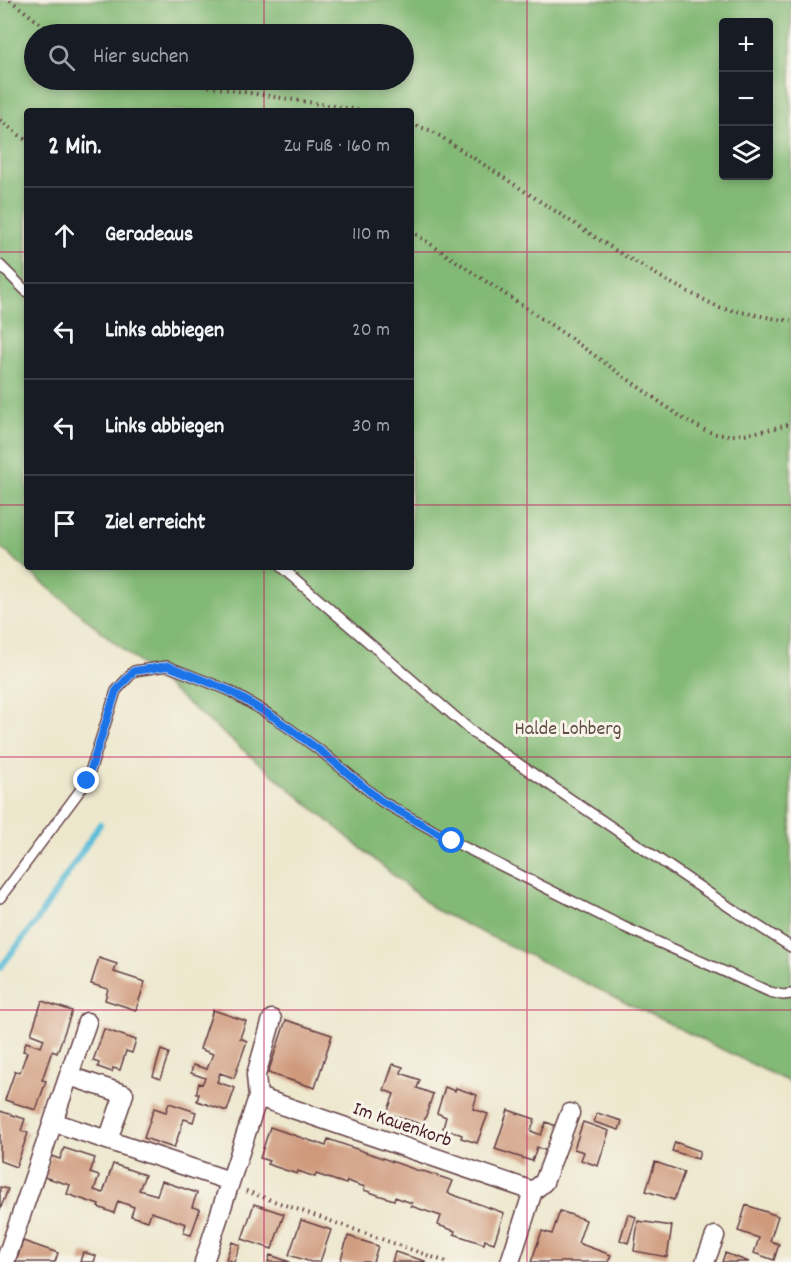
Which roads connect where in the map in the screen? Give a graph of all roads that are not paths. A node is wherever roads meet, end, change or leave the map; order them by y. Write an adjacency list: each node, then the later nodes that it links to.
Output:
1 (0, 265): 2 (lane)
2 (24, 289)
3 (284, 570): 5 (lane)
4 (0, 898): 6 (lane)
5 (791, 947)
6 (791, 994)
7 (272, 1019): 10 (street)
8 (87, 1022): 9 (street)
9 (69, 1076): 12 (street); 13 (street)
10 (258, 1097): 14 (street); 15 (street, Im Kauenkorb)
11 (570, 1113): 15 (street)
12 (53, 1122): 13 (street); 17 (street)
13 (108, 1140): 14 (street)
14 (230, 1183): 18 (street)
15 (533, 1191): 19 (street)
16 (715, 1236): 20 (street)
17 (5, 1262)
18 (204, 1262)
19 (510, 1262)
20 (705, 1262)

